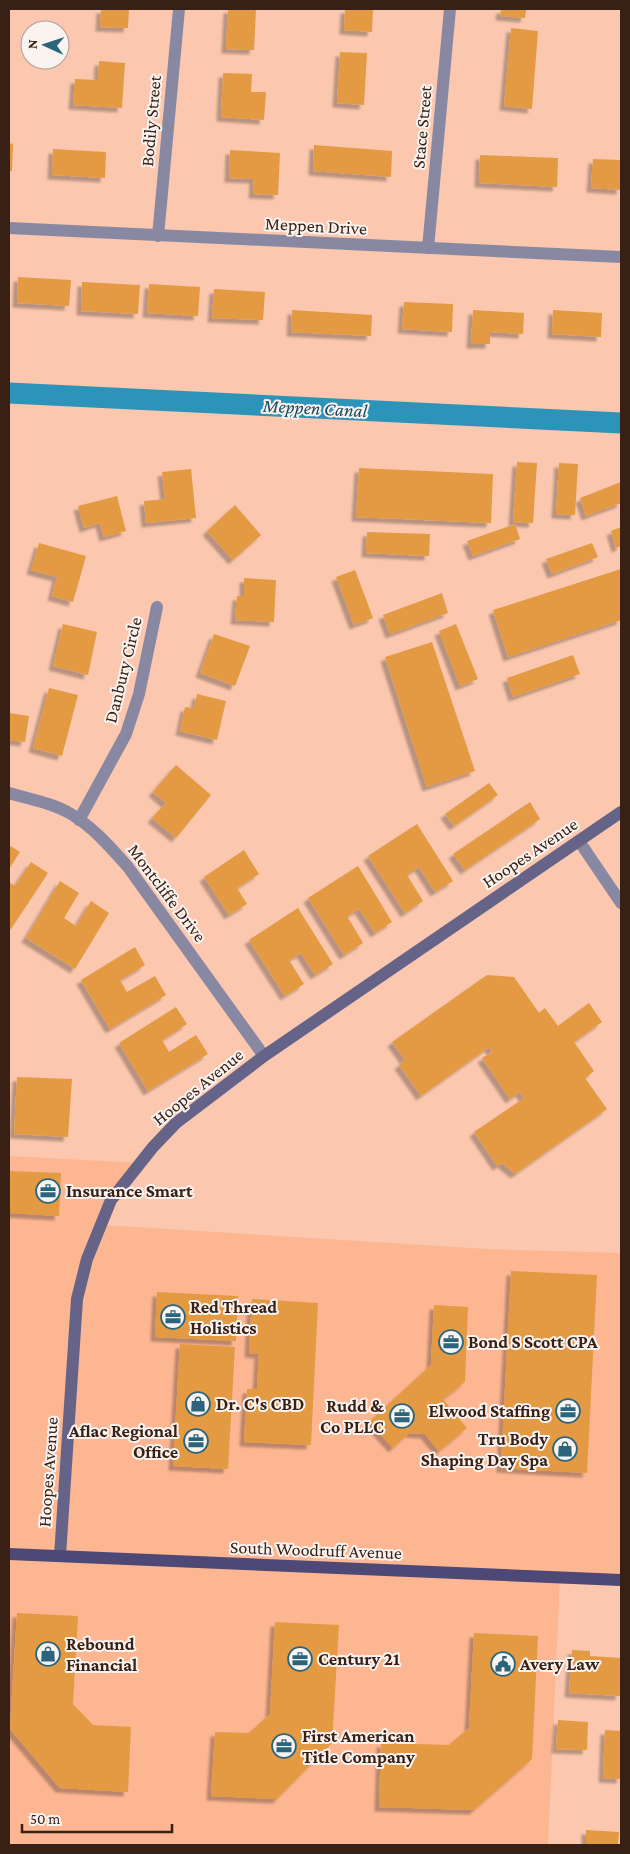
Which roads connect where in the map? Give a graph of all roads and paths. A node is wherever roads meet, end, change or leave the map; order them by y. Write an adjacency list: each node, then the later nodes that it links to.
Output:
1 (179, 9): 4 (street, Bodily Street)
2 (450, 9): 5 (street, Stace Street)
3 (9, 228): 4 (street, Meppen Drive)
4 (158, 236): 5 (street, Meppen Drive)
5 (428, 248): 6 (street, Meppen Drive)
6 (621, 257)
7 (157, 607): 10 (street, Danbury Circle)
8 (9, 793): 10 (street, Montcliffe Drive)
9 (621, 812): 11 (street, Hoopes Avenue)
10 (79, 820): 13 (street, Montcliffe Drive)
11 (579, 841): 12 (street); 13 (street, Hoopes Avenue)
12 (621, 903)
13 (264, 1056): 15 (street, Hoopes Avenue)
14 (9, 1554): 15 (main road, South Woodruff Avenue)
15 (60, 1556): 16 (main road, South Woodruff Avenue)
16 (621, 1580)

